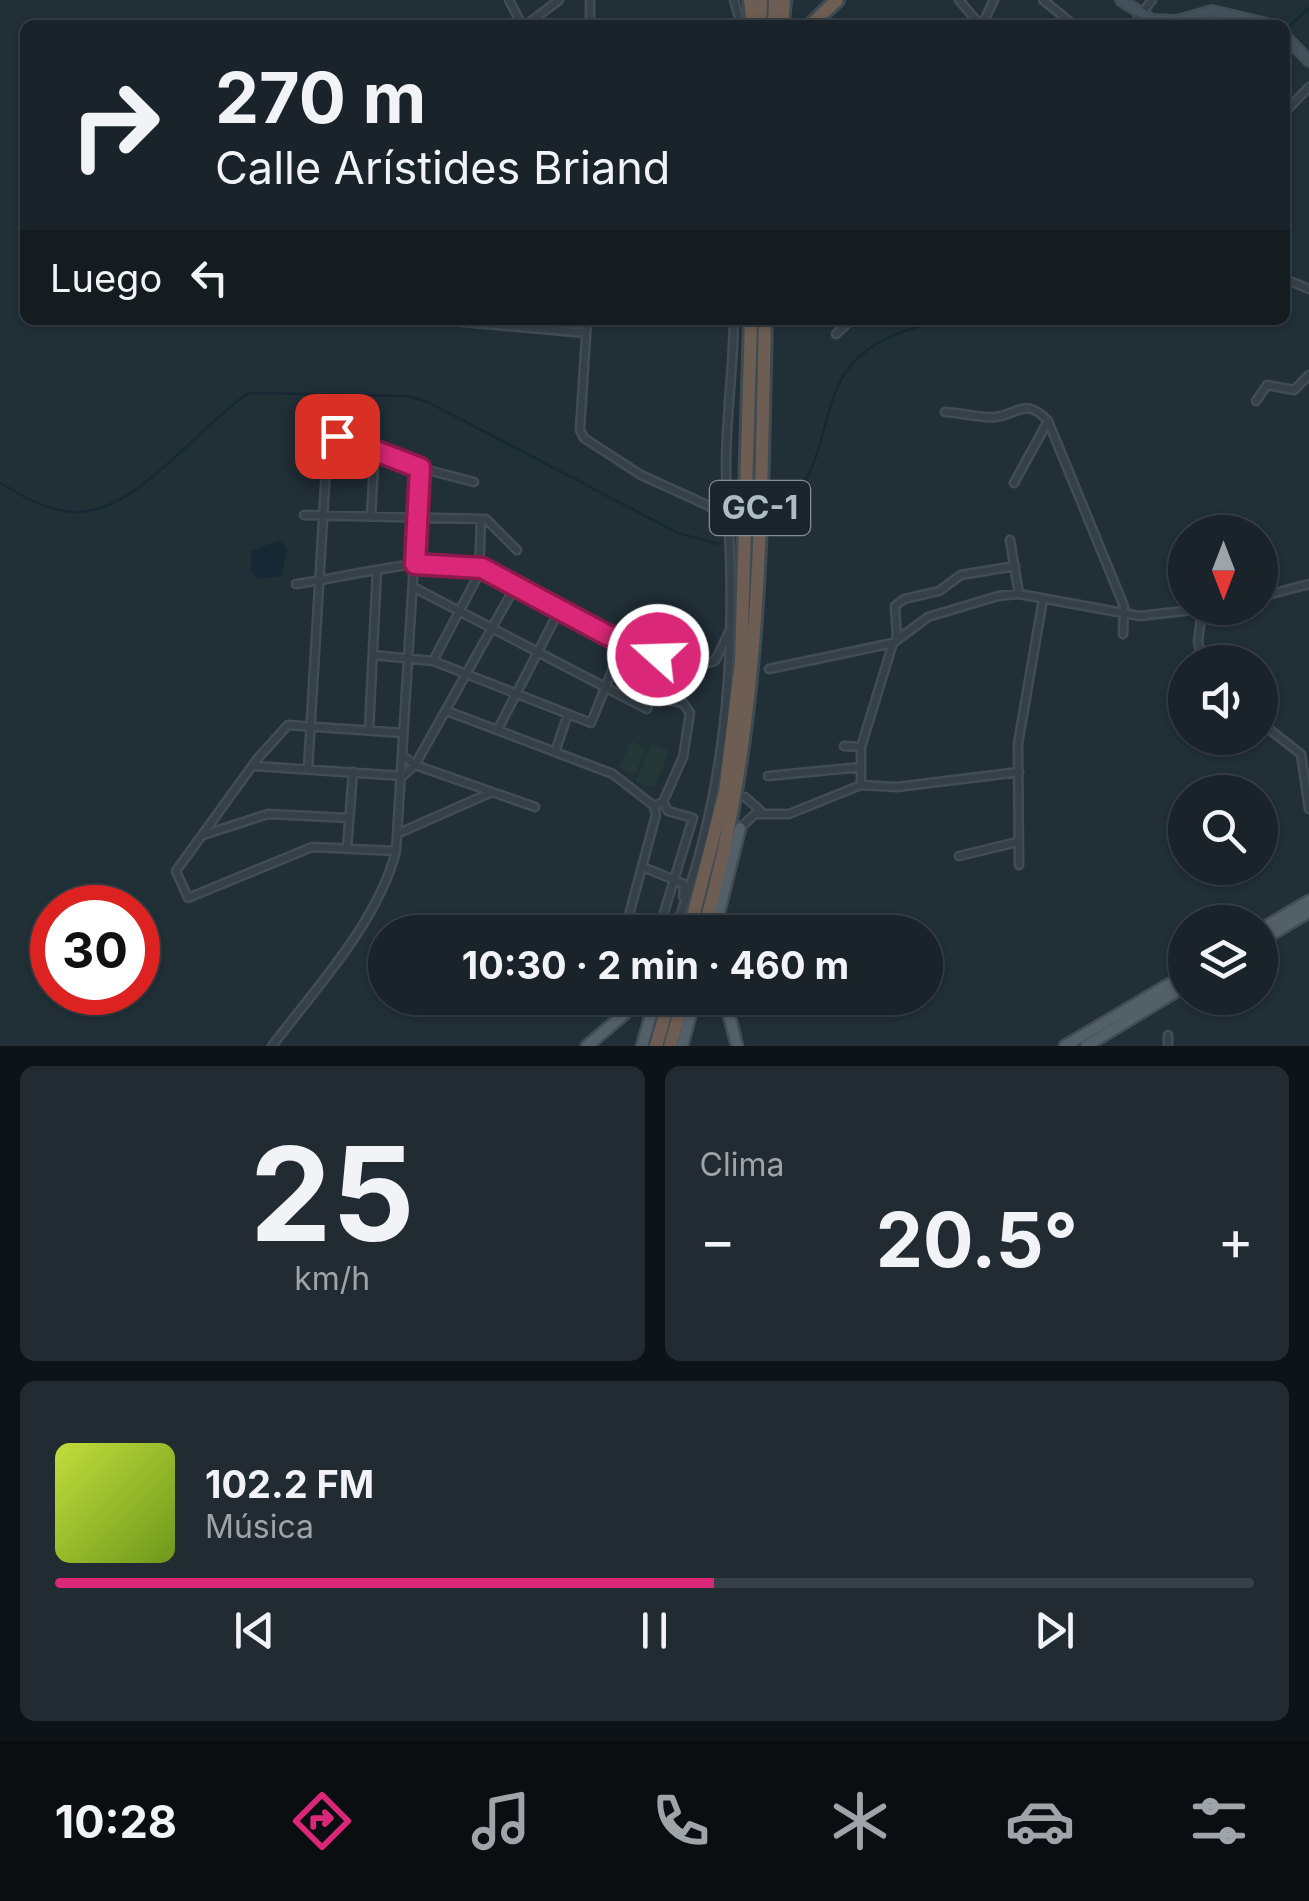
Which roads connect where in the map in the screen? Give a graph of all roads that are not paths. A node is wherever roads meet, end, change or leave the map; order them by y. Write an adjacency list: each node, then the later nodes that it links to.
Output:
1 (559, 0): 8 (street)
2 (837, 0): 9 (highway)
3 (959, 0): 10 (street)
4 (1043, 0): 11 (street)
5 (1121, 0): 7 (street)
6 (1152, 0): 7 (street)
7 (1140, 14): 12 (street); 13 (street)
8 (531, 20)
9 (815, 20)
10 (977, 20)
11 (1068, 20)
12 (1136, 20)
13 (1152, 20)
14 (1182, 20): 15 (street)
15 (1253, 20)
16 (1290, 41): 17 (street)
17 (1309, 61)
18 (1309, 87): 19 (street)
19 (1290, 107)
20 (493, 325): 26 (street)
21 (587, 325): 26 (street)
22 (734, 325): 38 (street)
23 (751, 325): 40 (highway, GC-1)
24 (766, 325): 81 (highway, GC-1)
25 (846, 325): 27 (street)
26 (586, 334): 39 (street)
27 (836, 334)
28 (1309, 375): 29 (street)
29 (1256, 400)
30 (945, 412): 31 (street)
31 (1048, 421): 37 (street); 65 (street)
32 (314, 435): 33 (street)
33 (328, 436): 34 (street); 42 (street)
34 (374, 448): 35 (street); 43 (street)
35 (420, 468): 36 (street); 44 (street)
36 (474, 482)
37 (1014, 482)
38 (727, 495): 39 (street); 46 (street)
39 (708, 505): 46 (street)
40 (746, 509): 53 (highway); 128 (highway, GC-1)
41 (304, 515): 42 (street)
42 (324, 516): 43 (street); 54 (street)
43 (372, 516): 44 (street)
44 (417, 518): 45 (street); 49 (street)
45 (480, 519): 48 (street); 51 (street)
46 (731, 526): 53 (street)
47 (1010, 540): 50 (street)
48 (517, 550)
49 (415, 564): 51 (street); 52 (street); 58 (street)
50 (1014, 566): 60 (street); 69 (street)
51 (478, 567): 57 (street); 63 (street)
52 (378, 570): 54 (street); 72 (street)
53 (734, 572): 66 (street)
54 (320, 581): 55 (street); 84 (street)
55 (296, 584)
56 (1309, 584): 59 (street)
57 (516, 585): 62 (street); 67 (street)
58 (413, 587): 63 (street); 74 (street)
59 (1278, 592)
60 (1019, 594): 61 (street); 69 (street)
61 (1043, 599): 65 (street); 98 (street)
62 (560, 609): 70 (street); 71 (street)
63 (458, 610): 67 (street); 75 (street)
64 (1168, 611): 65 (street)
65 (1125, 614): 68 (street)
66 (732, 624): 73 (street); 126 (street)
67 (492, 628): 71 (street); 77 (street)
68 (1123, 634)
69 (895, 640): 76 (street); 90 (street)
70 (623, 642): 73 (street); 78 (street)
71 (538, 652): 78 (street); 79 (street)
72 (373, 655): 74 (street); 86 (street)
73 (658, 655): 80 (street)
74 (409, 657): 75 (street); 87 (street)
75 (433, 662): 77 (street)
76 (769, 669)
77 (466, 674): 79 (street); 82 (street)
78 (606, 687): 80 (street); 83 (street)
79 (516, 693): 83 (street); 85 (street)
80 (650, 696): 104 (street)
81 (752, 696): 103 (highway); 129 (highway, GC-1)
82 (447, 710): 85 (street); 93 (street)
83 (568, 714): 91 (street)
84 (312, 726): 86 (street); 94 (street); 96 (street)
85 (498, 728): 91 (street)
86 (370, 729): 87 (street)
87 (403, 733): 92 (street)
88 (1278, 736): 107 (street)
89 (844, 746): 90 (street)
90 (861, 747): 95 (street)
91 (556, 749): 105 (street)
92 (402, 755): 93 (street); 99 (street)
93 (415, 765): 99 (street); 102 (street)
94 (256, 766): 96 (street); 114 (street)
95 (861, 766): 100 (street); 101 (street)
96 (308, 769): 97 (street)
97 (352, 772): 99 (street); 111 (street)
98 (1019, 772): 101 (street); 115 (street)
99 (403, 776): 113 (street)
100 (768, 776)
101 (861, 786): 109 (street)
102 (493, 792): 106 (street); 113 (street)
103 (745, 797): 109 (street); 112 (highway)
104 (663, 802): 105 (street); 108 (street)
105 (654, 806): 110 (street)
106 (535, 807)
107 (1309, 809)
108 (668, 811): 110 (street); 121 (street)
109 (768, 814): 112 (street)
110 (656, 815): 120 (street)
111 (349, 818): 114 (street); 116 (street)
112 (740, 828): 130 (main road)
113 (399, 833): 117 (street)
114 (203, 835): 116 (street)
115 (1018, 842): 118 (street); 119 (street)
116 (347, 848): 117 (street)
117 (396, 851): 142 (street)
118 (959, 856)
119 (1018, 865)
120 (643, 867): 121 (street); 124 (street)
121 (676, 877): 125 (street); 127 (street)
122 (1309, 902): 131 (main road)
123 (1309, 912): 132 (main road)
124 (629, 915)
125 (664, 915)
126 (680, 915)
127 (680, 915)
128 (694, 915)
129 (707, 915)
130 (721, 915)
131 (1278, 920)
132 (1278, 931)
133 (1168, 985): 149 (main road)
134 (1168, 996): 150 (main road)
135 (623, 1015): 143 (main road)
136 (651, 1015): 144 (main road)
137 (665, 1015): 145 (highway)
138 (679, 1015): 146 (highway)
139 (690, 1015): 147 (main road)
140 (730, 1015): 148 (main road)
141 (1168, 1034): 151 (street)
142 (272, 1046)
143 (587, 1046)
144 (642, 1046)
145 (656, 1046)
146 (670, 1046)
147 (682, 1046)
148 (737, 1046)
149 (1065, 1046)
150 (1086, 1046)
151 (1168, 1046)

